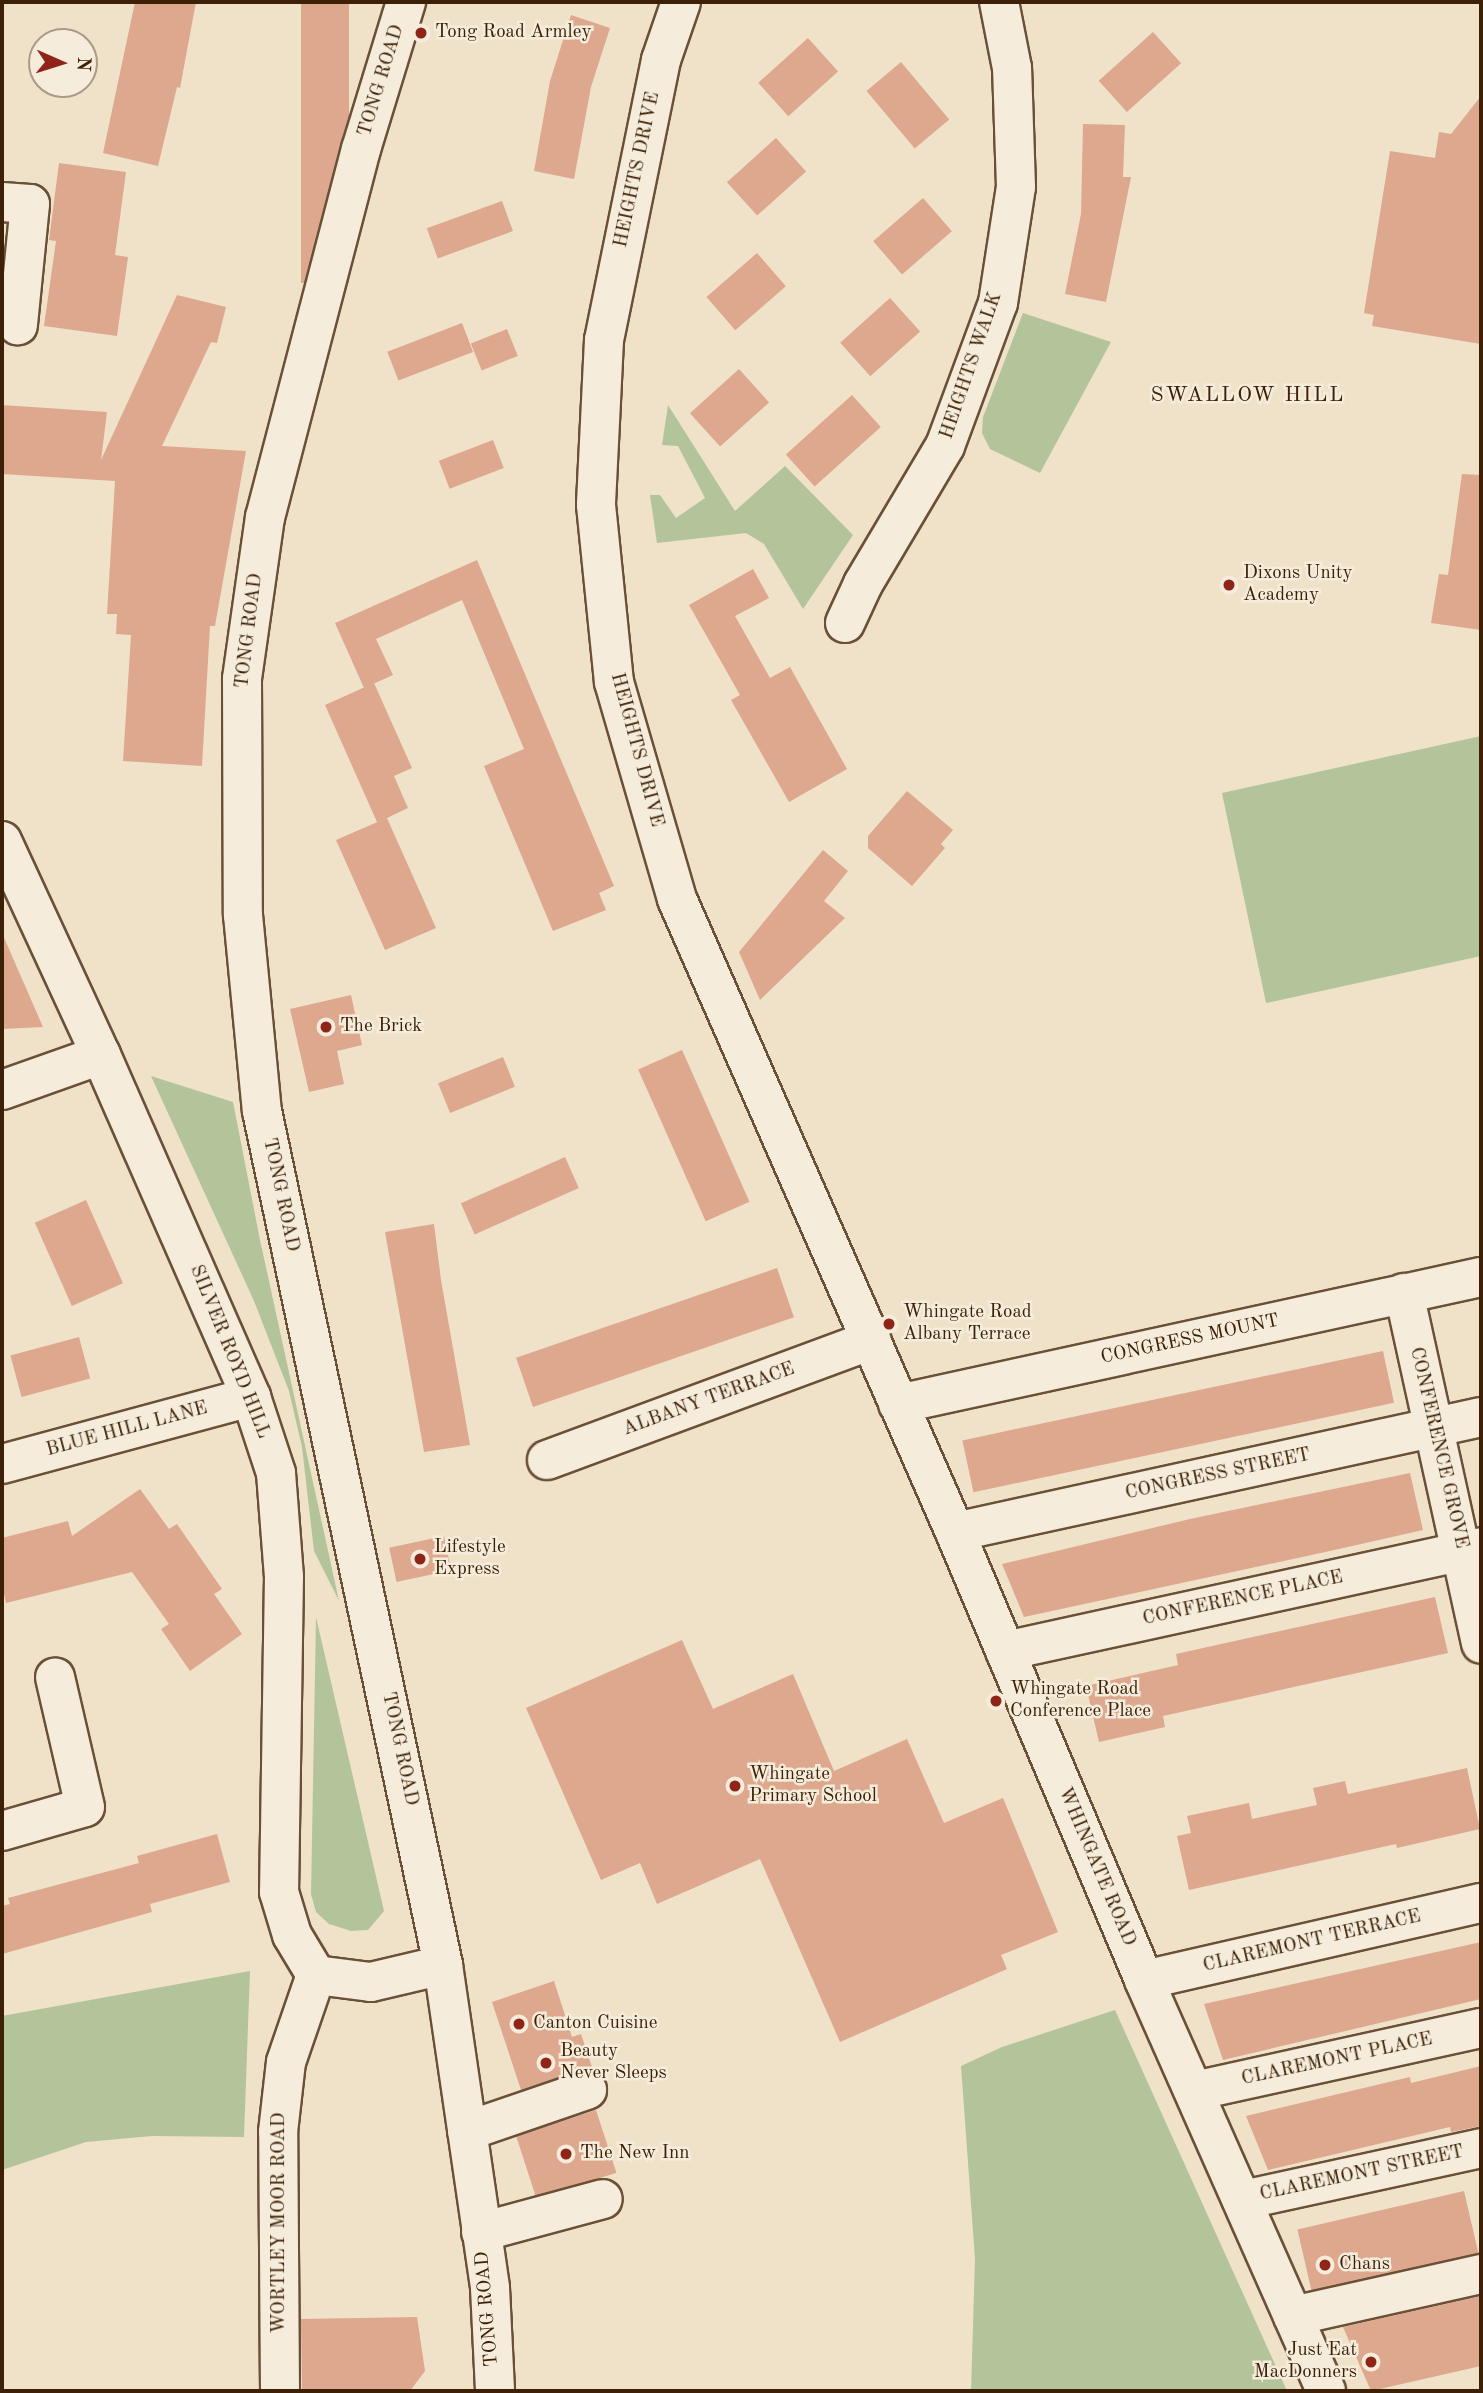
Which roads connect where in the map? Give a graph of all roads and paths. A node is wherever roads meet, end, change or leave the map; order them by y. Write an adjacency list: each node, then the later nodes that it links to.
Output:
1 (406, 2): 27 (street, TONG ROAD)
2 (681, 2): 13 (street, HEIGHTS DRIVE)
3 (999, 2): 6 (street, HEIGHTS WALK)
4 (2, 202): 5 (street)
5 (18, 325)
6 (845, 623)
7 (2, 841): 8 (street, SILVER ROYD HILL)
8 (12, 888): 9 (street, SILVER ROYD HILL)
9 (101, 1055): 10 (street); 14 (street, SILVER ROYD HILL)
10 (2, 1090)
11 (1481, 1277): 12 (street, CONGRESS MOUNT)
12 (1404, 1293): 15 (street, CONGRESS MOUNT); 17 (street, CONFERENCE GROVE)
13 (871, 1340): 15 (street, WHINGATE ROAD); 18 (street, ALBANY TERRACE)
14 (251, 1397): 19 (street, BLUE HILL LANE); 28 (street, SILVER ROYD HILL)
15 (898, 1404): 20 (street, WHINGATE ROAD)
16 (1481, 1418): 17 (street, CONGRESS STREET)
17 (1433, 1428): 20 (street, CONGRESS STREET); 21 (street, CONFERENCE GROVE)
18 (547, 1460)
19 (2, 1464)
20 (954, 1532): 23 (street, WHINGATE ROAD)
21 (1471, 1549): 22 (street, CONFERENCE GROVE); 23 (street, CONFERENCE PLACE)
22 (1481, 1644)
23 (1005, 1651): 29 (street, WHINGATE ROAD)
24 (55, 1677): 25 (street)
25 (2, 1831)
26 (1481, 1903): 29 (street, CLAREMONT TERRACE)
27 (443, 1965): 28 (street); 33 (street, TONG ROAD)
28 (316, 1975): 40 (street, WORTLEY MOOR ROAD)
29 (1144, 1980): 32 (street, WHINGATE ROAD)
30 (1481, 2028): 32 (street, CLAREMONT PLACE)
31 (587, 2090): 33 (street)
32 (1194, 2091): 36 (street, WHINGATE ROAD)
33 (467, 2131): 37 (street, TONG ROAD)
34 (1481, 2148): 36 (street, CLAREMONT STREET)
35 (603, 2199): 37 (street)
36 (1243, 2200): 39 (street, WHINGATE ROAD)
37 (481, 2232): 41 (street, TONG ROAD)
38 (1481, 2274): 39 (street)
39 (1293, 2316): 42 (street, WHINGATE ROAD)
40 (280, 2391)
41 (495, 2391)
42 (1326, 2391)

